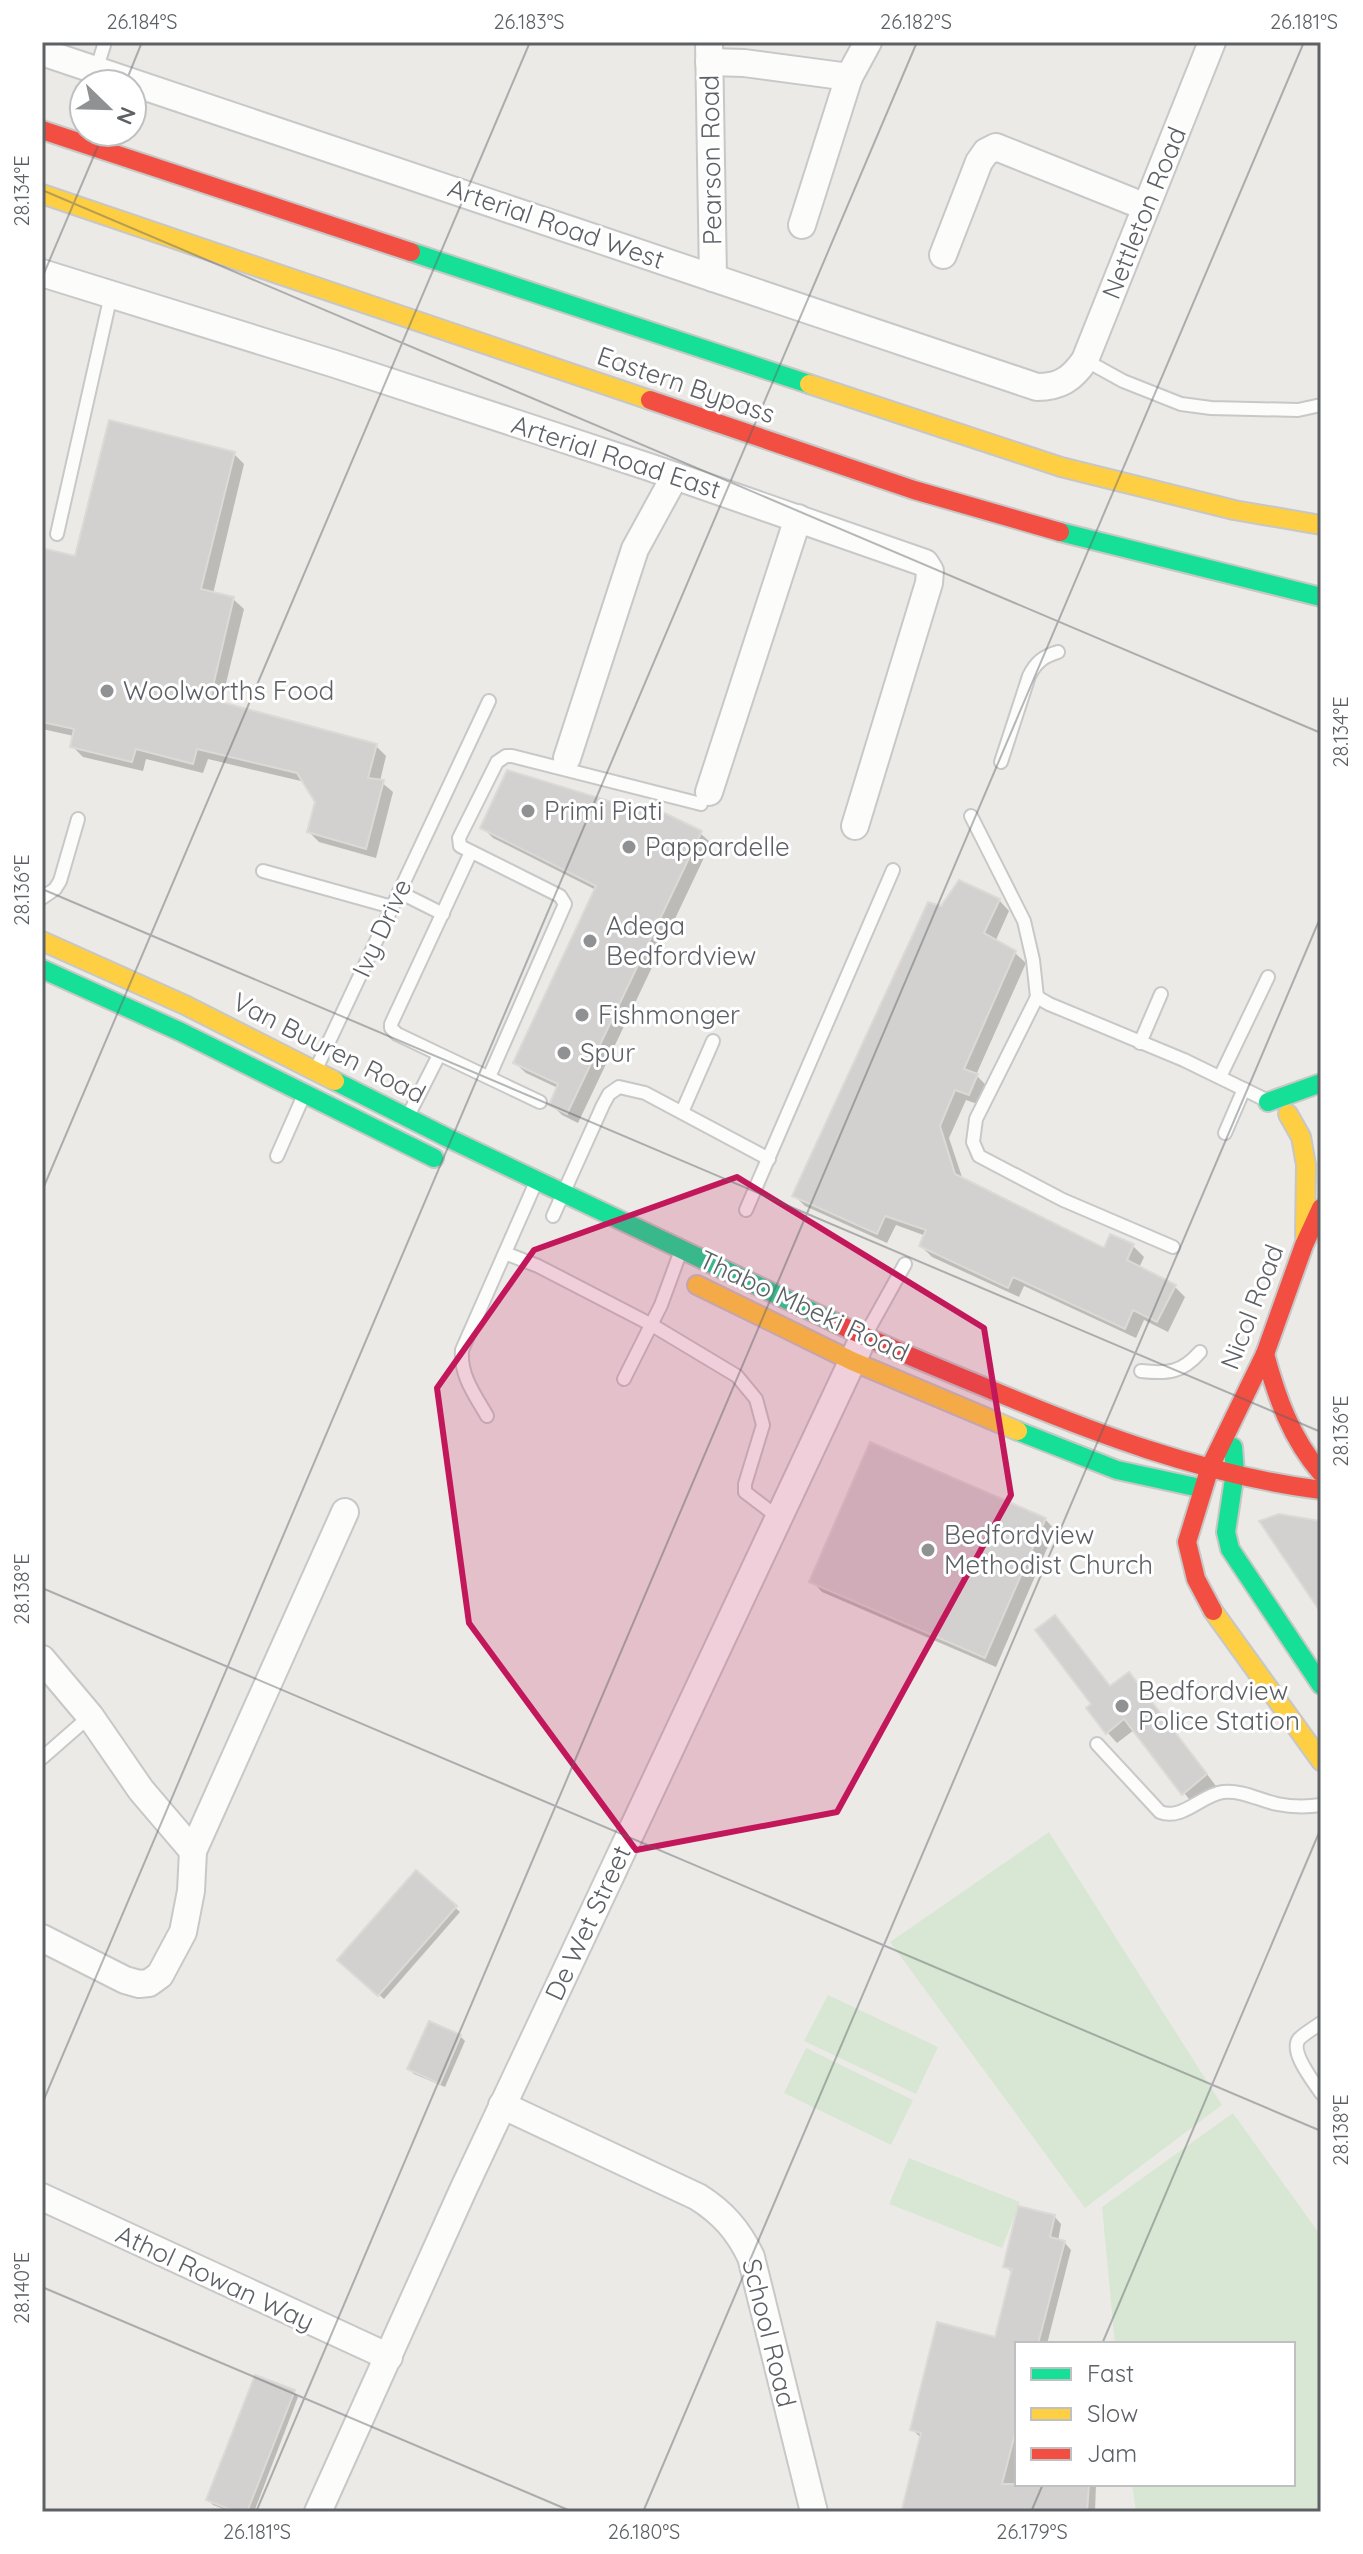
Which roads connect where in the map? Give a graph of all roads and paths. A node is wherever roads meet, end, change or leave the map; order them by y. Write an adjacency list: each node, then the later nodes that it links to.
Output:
1 (105, 42): 7 (lane)
2 (868, 42): 8 (street)
3 (1212, 42): 12 (street, Nettleton Road)
4 (42, 52): 6 (street, Arterial Road West)
5 (709, 52): 8 (street); 16 (street, Pearson Road)
6 (87, 68)
7 (97, 68)
8 (849, 77): 13 (street)
9 (148, 88): 16 (street, Arterial Road West)
10 (42, 130): 22 (main road, Eastern Bypass)
11 (42, 194): 24 (main road, Eastern Bypass)
12 (1146, 207): 14 (street); 18 (street, Nettleton Road)
13 (802, 225)
14 (943, 255)
15 (42, 273): 17 (street, Arterial Road East)
16 (713, 278): 18 (street, Arterial Road West)
17 (111, 295): 20 (street, Arterial Road East); 23 (lane)
18 (1077, 370): 19 (lane)
19 (1321, 405)
20 (675, 476): 21 (street, Arterial Road East); 27 (street)
21 (798, 518): 29 (street); 32 (street, Arterial Road East)
22 (1321, 525)
23 (57, 534)
24 (1321, 597)
25 (1058, 652): 28 (lane)
26 (489, 701): 36 (lane, Ivy Drive)
27 (567, 758)
28 (1001, 762)
29 (705, 798): 33 (lane)
30 (971, 816): 44 (lane)
31 (78, 819): 37 (lane)
32 (855, 826)
33 (471, 852): 39 (lane); 49 (lane)
34 (893, 870): 62 (lane)
35 (263, 871): 38 (lane)
36 (399, 892): 38 (lane, Ivy Drive); 39 (lane)
37 (42, 898)
38 (392, 907): 48 (lane, Ivy Drive)
39 (443, 914): 47 (lane)
40 (42, 941): 48 (main road, Van Buuren Road)
41 (42, 969): 53 (main road, Van Buuren Road)
42 (1268, 977): 50 (lane)
43 (1161, 994): 46 (lane)
44 (1037, 997): 46 (lane); 71 (lane)
45 (713, 1041): 56 (lane)
46 (1140, 1043): 50 (lane)
47 (439, 1055): 49 (lane); 58 (lane)
48 (316, 1069): 53 (lane, Ivy Drive); 58 (main road, Van Buuren Road)
49 (489, 1077): 54 (lane)
50 (1220, 1077): 52 (lane)
51 (1321, 1083): 55 (main road)
52 (1244, 1089): 55 (lane); 60 (lane)
53 (305, 1092): 61 (lane, Ivy Drive); 63 (main road, Van Buuren Road)
54 (540, 1102)
55 (1268, 1102): 57 (lane)
56 (682, 1112): 62 (lane); 65 (lane)
57 (1288, 1114): 59 (lane); 70 (main road)
58 (407, 1117): 64 (main road, Van Buuren Road)
59 (1310, 1126)
60 (1225, 1133)
61 (277, 1156)
62 (769, 1159): 68 (lane)
63 (442, 1162)
64 (537, 1181): 65 (main road); 66 (lane)
65 (563, 1193): 69 (lane); 72 (main road)
66 (521, 1200): 69 (main road); 73 (lane)
67 (1321, 1208): 70 (main road, Nicol Road)
68 (746, 1210)
69 (560, 1219)
70 (1304, 1245): 79 (main road, Nicol Road)
71 (1173, 1247)
72 (682, 1250): 75 (lane); 77 (main road, Thabo Mbeki Road)
73 (505, 1253): 76 (lane); 83 (lane)
74 (905, 1264): 77 (lane)
75 (667, 1270): 76 (lane); 80 (main road, Thabo Mbeki Road)
76 (652, 1325): 82 (lane); 94 (lane)
77 (865, 1337): 80 (street, De Wet Street); 85 (main road, Thabo Mbeki Road)
78 (1200, 1352): 81 (lane)
79 (1265, 1354): 84 (main road, Nicol Road); 87 (main road)
80 (852, 1361): 88 (main road, Thabo Mbeki Road); 94 (street, De Wet Street)
81 (1141, 1371)
82 (624, 1379)
83 (487, 1416)
84 (1232, 1426): 85 (main road, Nicol Road); 86 (main road, Nicol Road)
85 (1210, 1467): 86 (main road); 90 (main road, Nicol Road)
86 (1235, 1472): 89 (main road); 92 (main road, Nicol Road)
87 (1321, 1473)
88 (1158, 1479): 90 (main road); 95 (main road)
89 (1281, 1485): 91 (main road); 92 (main road)
90 (1204, 1489): 92 (main road); 95 (main road)
91 (1321, 1490)
92 (1231, 1493): 96 (main road)
93 (345, 1512): 104 (street)
94 (779, 1518): 108 (street, De Wet Street)
95 (1187, 1542): 96 (main road)
96 (1247, 1617): 98 (main road); 102 (main road)
97 (42, 1659): 99 (street)
98 (1321, 1685)
99 (90, 1716): 101 (lane); 104 (street)
100 (1097, 1744): 103 (lane)
101 (42, 1758)
102 (1321, 1761)
103 (1321, 1805)
104 (193, 1851): 105 (street)
105 (42, 1938)
106 (1321, 2023): 107 (lane)
107 (1321, 2093)
108 (502, 2105): 110 (street, De Wet Street); 112 (street, School Road)
109 (42, 2197): 110 (street, Athol Rowan Way)
110 (389, 2357): 111 (street, De Wet Street)
111 (318, 2512)
112 (814, 2512)

